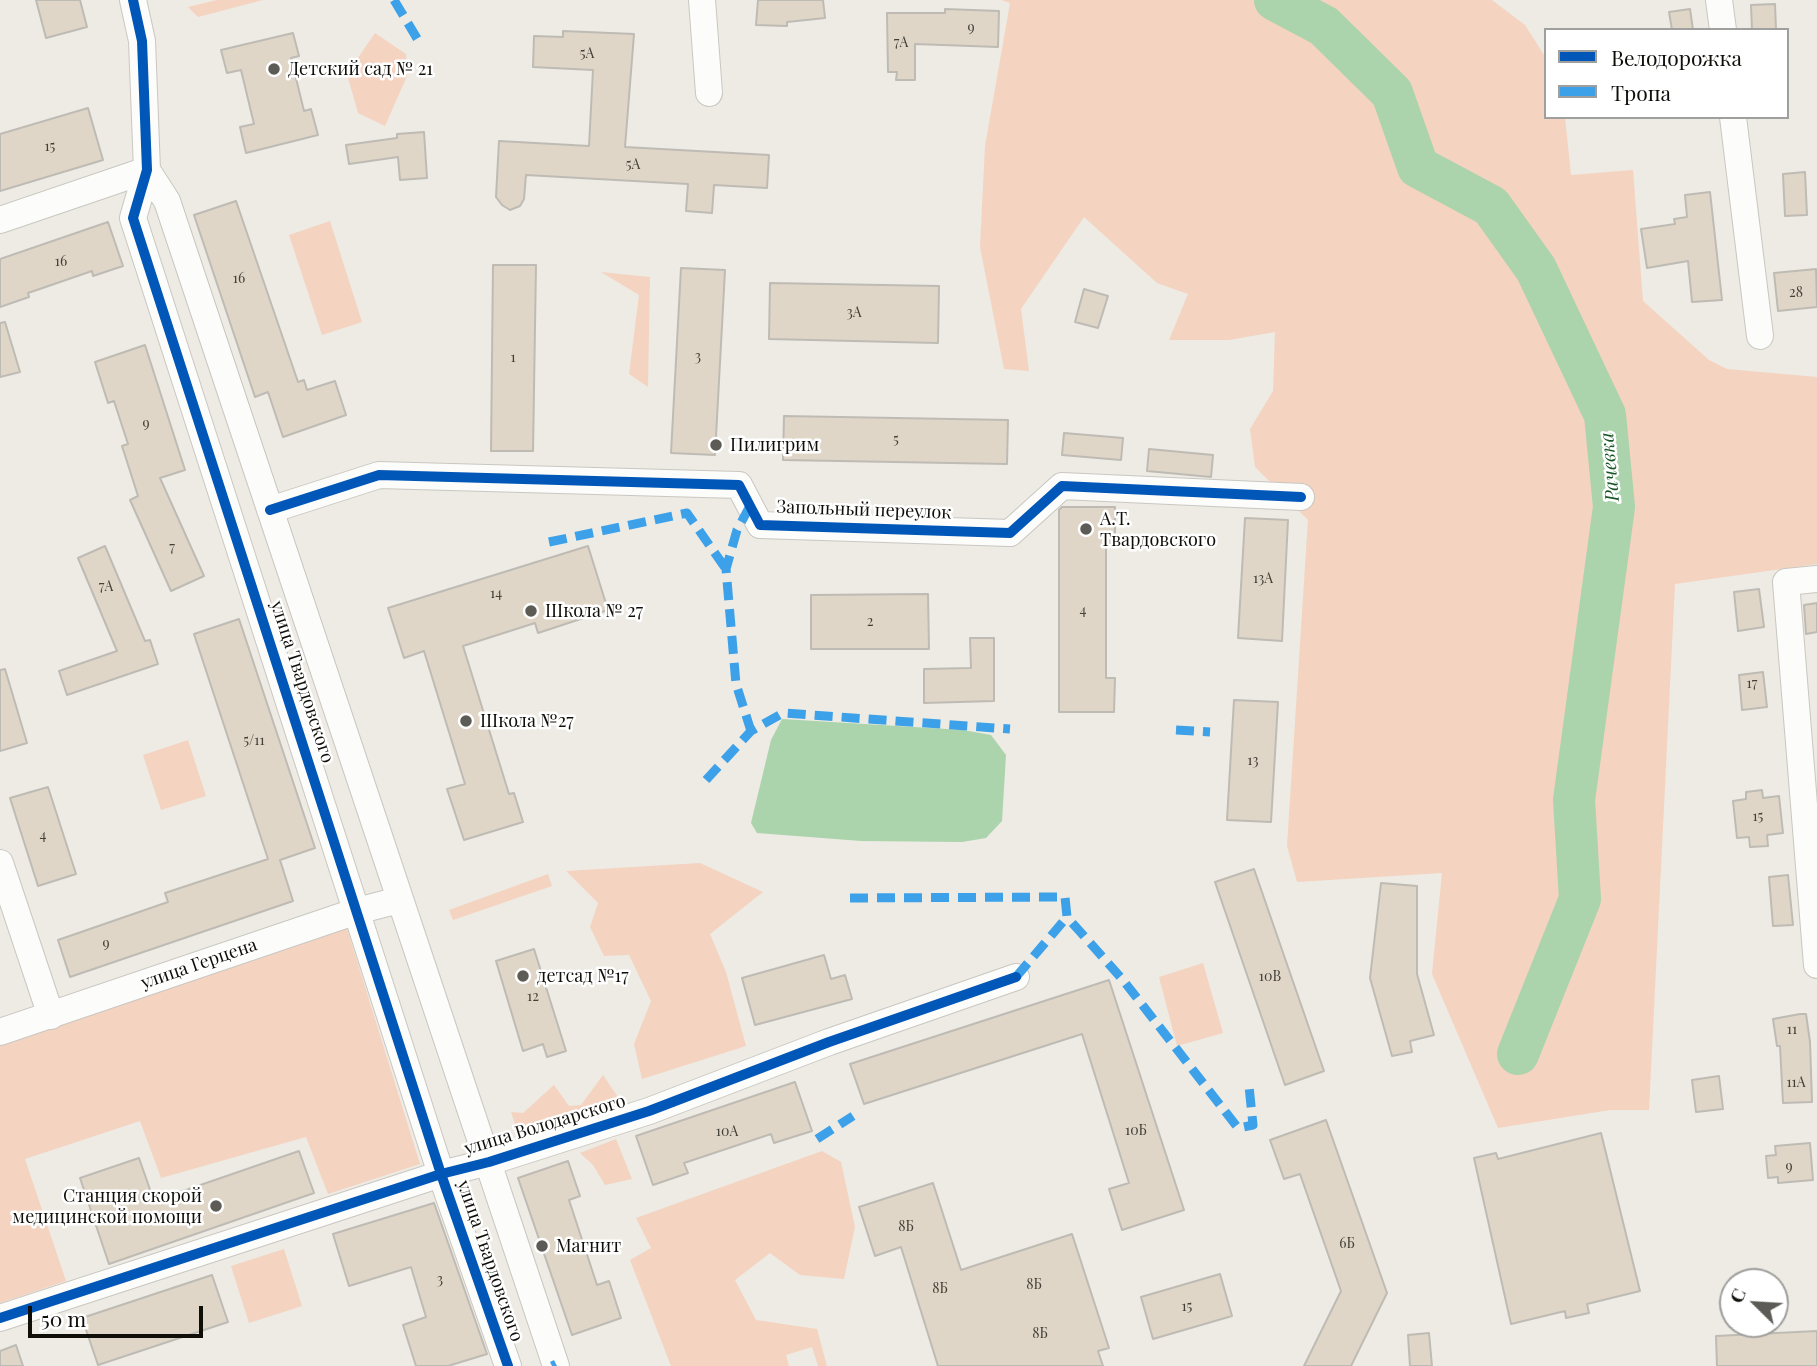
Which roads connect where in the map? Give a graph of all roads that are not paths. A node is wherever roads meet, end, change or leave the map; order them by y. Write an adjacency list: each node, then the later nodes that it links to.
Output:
1 (133, 0): 7 (street, улица Твардовского)
2 (702, 0): 5 (street)
3 (1719, 0): 4 (street)
4 (1723, 28)
5 (709, 93)
6 (1732, 119): 9 (street)
7 (147, 170): 8 (street); 11 (street, улица Твардовского); 16 (street, улица Твардовского)
8 (0, 220)
9 (1760, 336)
10 (1301, 497): 11 (street, Запольный переулок)
11 (270, 510): 15 (street, улица Твардовского)
12 (1817, 579): 13 (street)
13 (1810, 804): 17 (street)
14 (0, 863): 19 (street)
15 (399, 900): 16 (street, улица Герцена); 21 (street, улица Твардовского)
16 (357, 911): 19 (street, улица Герцена); 22 (street, улица Твардовского)
17 (1817, 965)
18 (1016, 978): 21 (street, улица Володарского)
19 (51, 1016): 20 (street, улица Герцена)
20 (0, 1032)
21 (489, 1162): 22 (street, улица Володарского); 25 (street, улица Твардовского)
22 (442, 1174): 23 (street, улица Володарского); 24 (street, улица Твардовского)
23 (0, 1318)
24 (508, 1366)
25 (556, 1366)

